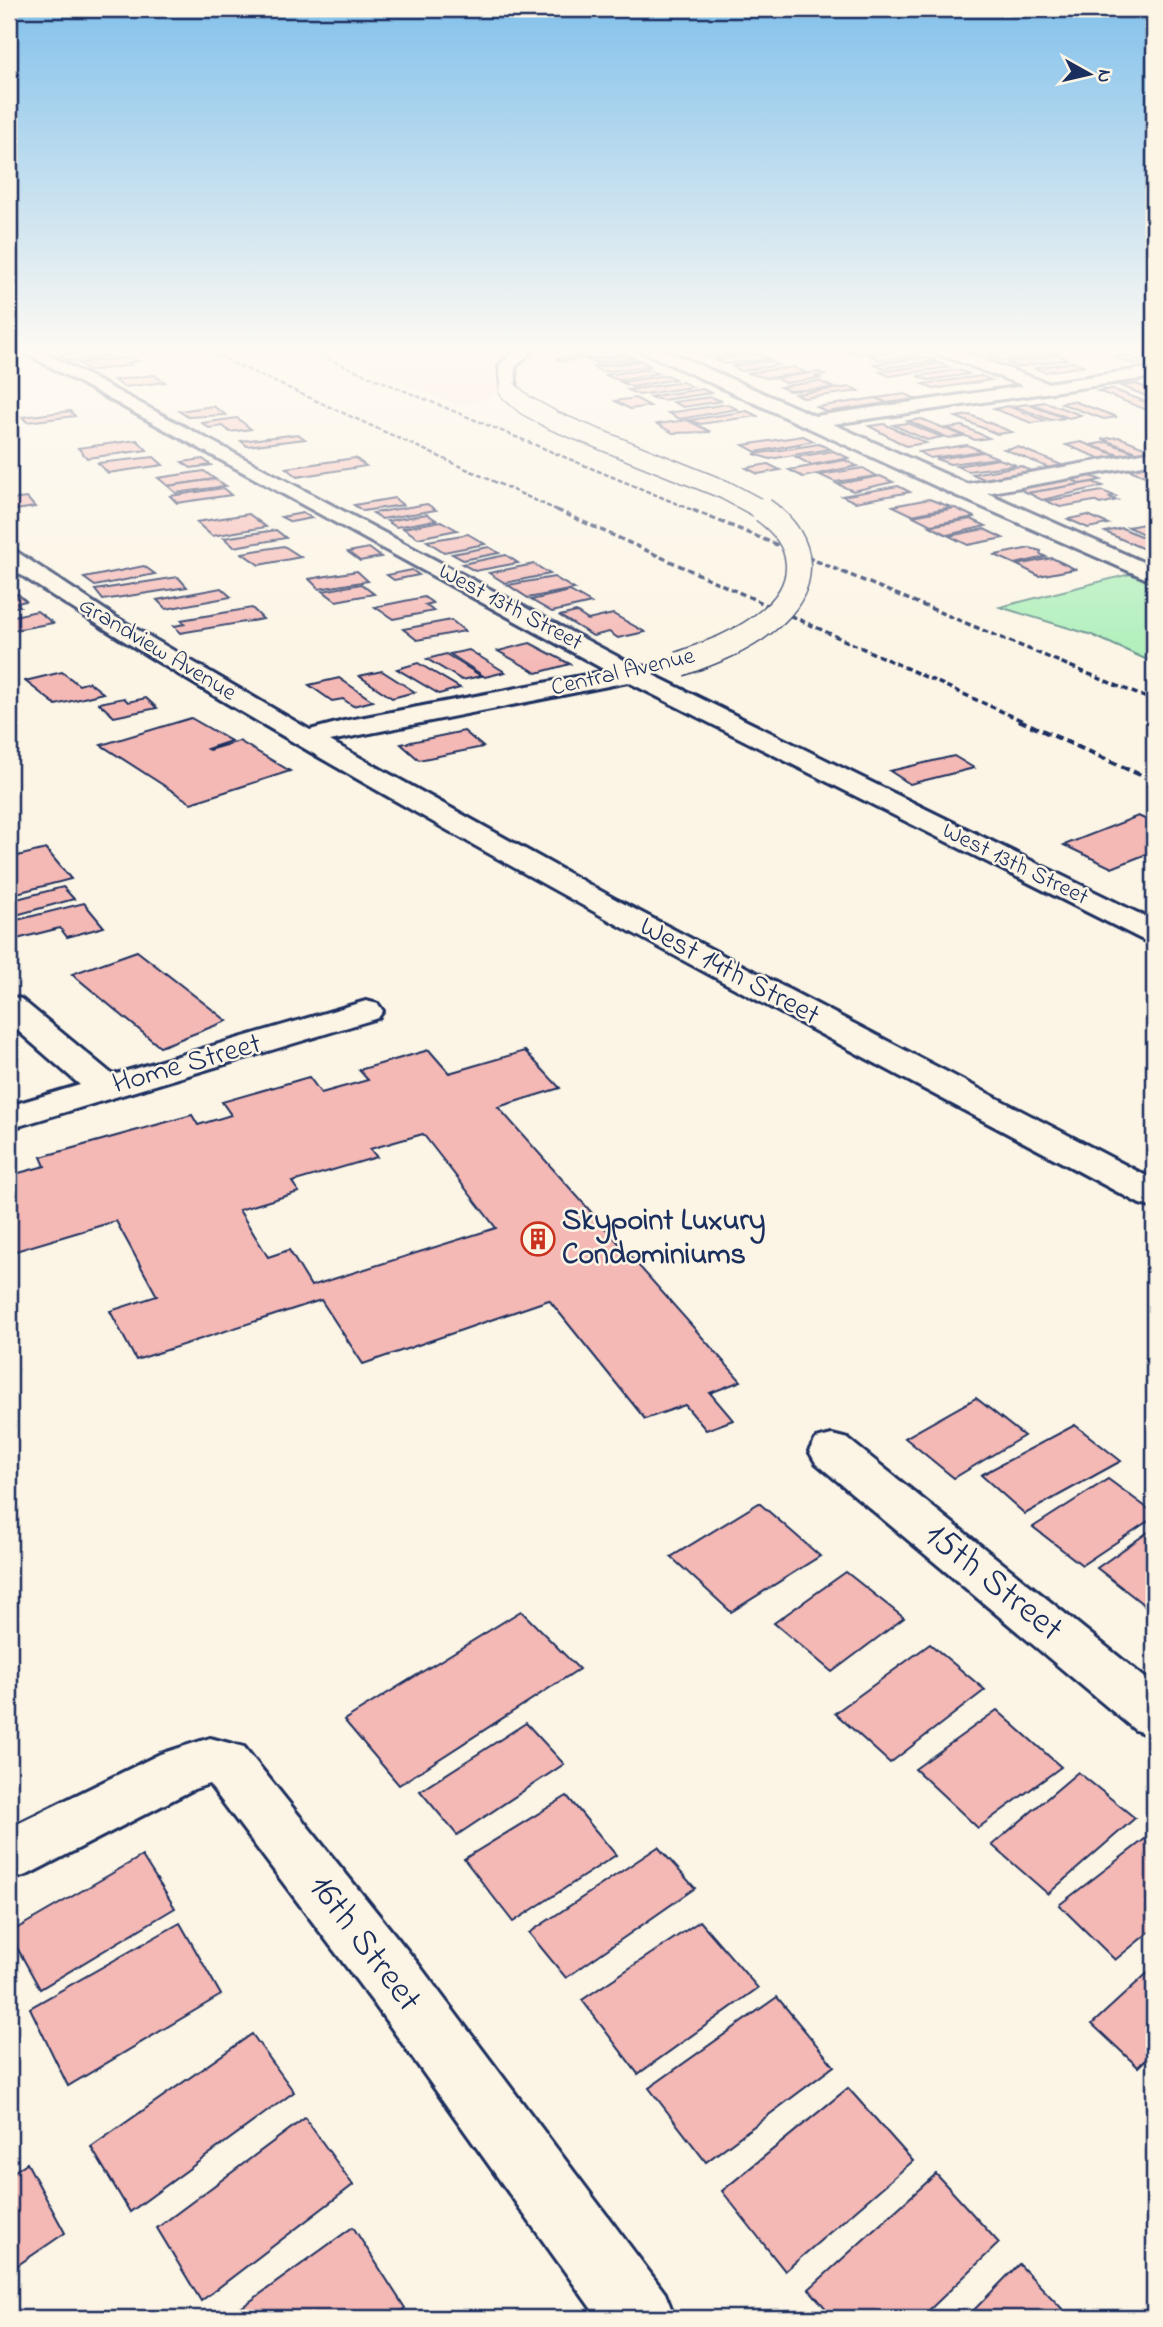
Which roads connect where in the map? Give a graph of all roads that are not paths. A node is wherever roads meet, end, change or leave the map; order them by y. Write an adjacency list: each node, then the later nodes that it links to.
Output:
1 (224, 456): 8 (street, West 13th Street)
2 (638, 456): 8 (street, Central Avenue, bridge)
3 (886, 456): 5 (street)
4 (1154, 457): 5 (street)
5 (962, 491): 7 (street)
6 (9, 557): 9 (street, Grandview Avenue)
7 (1153, 574)
8 (631, 674): 9 (street, Central Avenue); 10 (street, West 13th Street)
9 (308, 740): 15 (street, West 14th Street)
10 (1154, 933)
11 (9, 1006): 13 (street)
12 (366, 1011): 13 (street, Home Street)
13 (107, 1088): 14 (street, Home Street)
14 (9, 1118)
15 (1154, 1196)
16 (832, 1451): 17 (street, 15th Street)
17 (1154, 1715)
18 (9, 1856): 19 (street, 16th Street)
19 (640, 2318)

